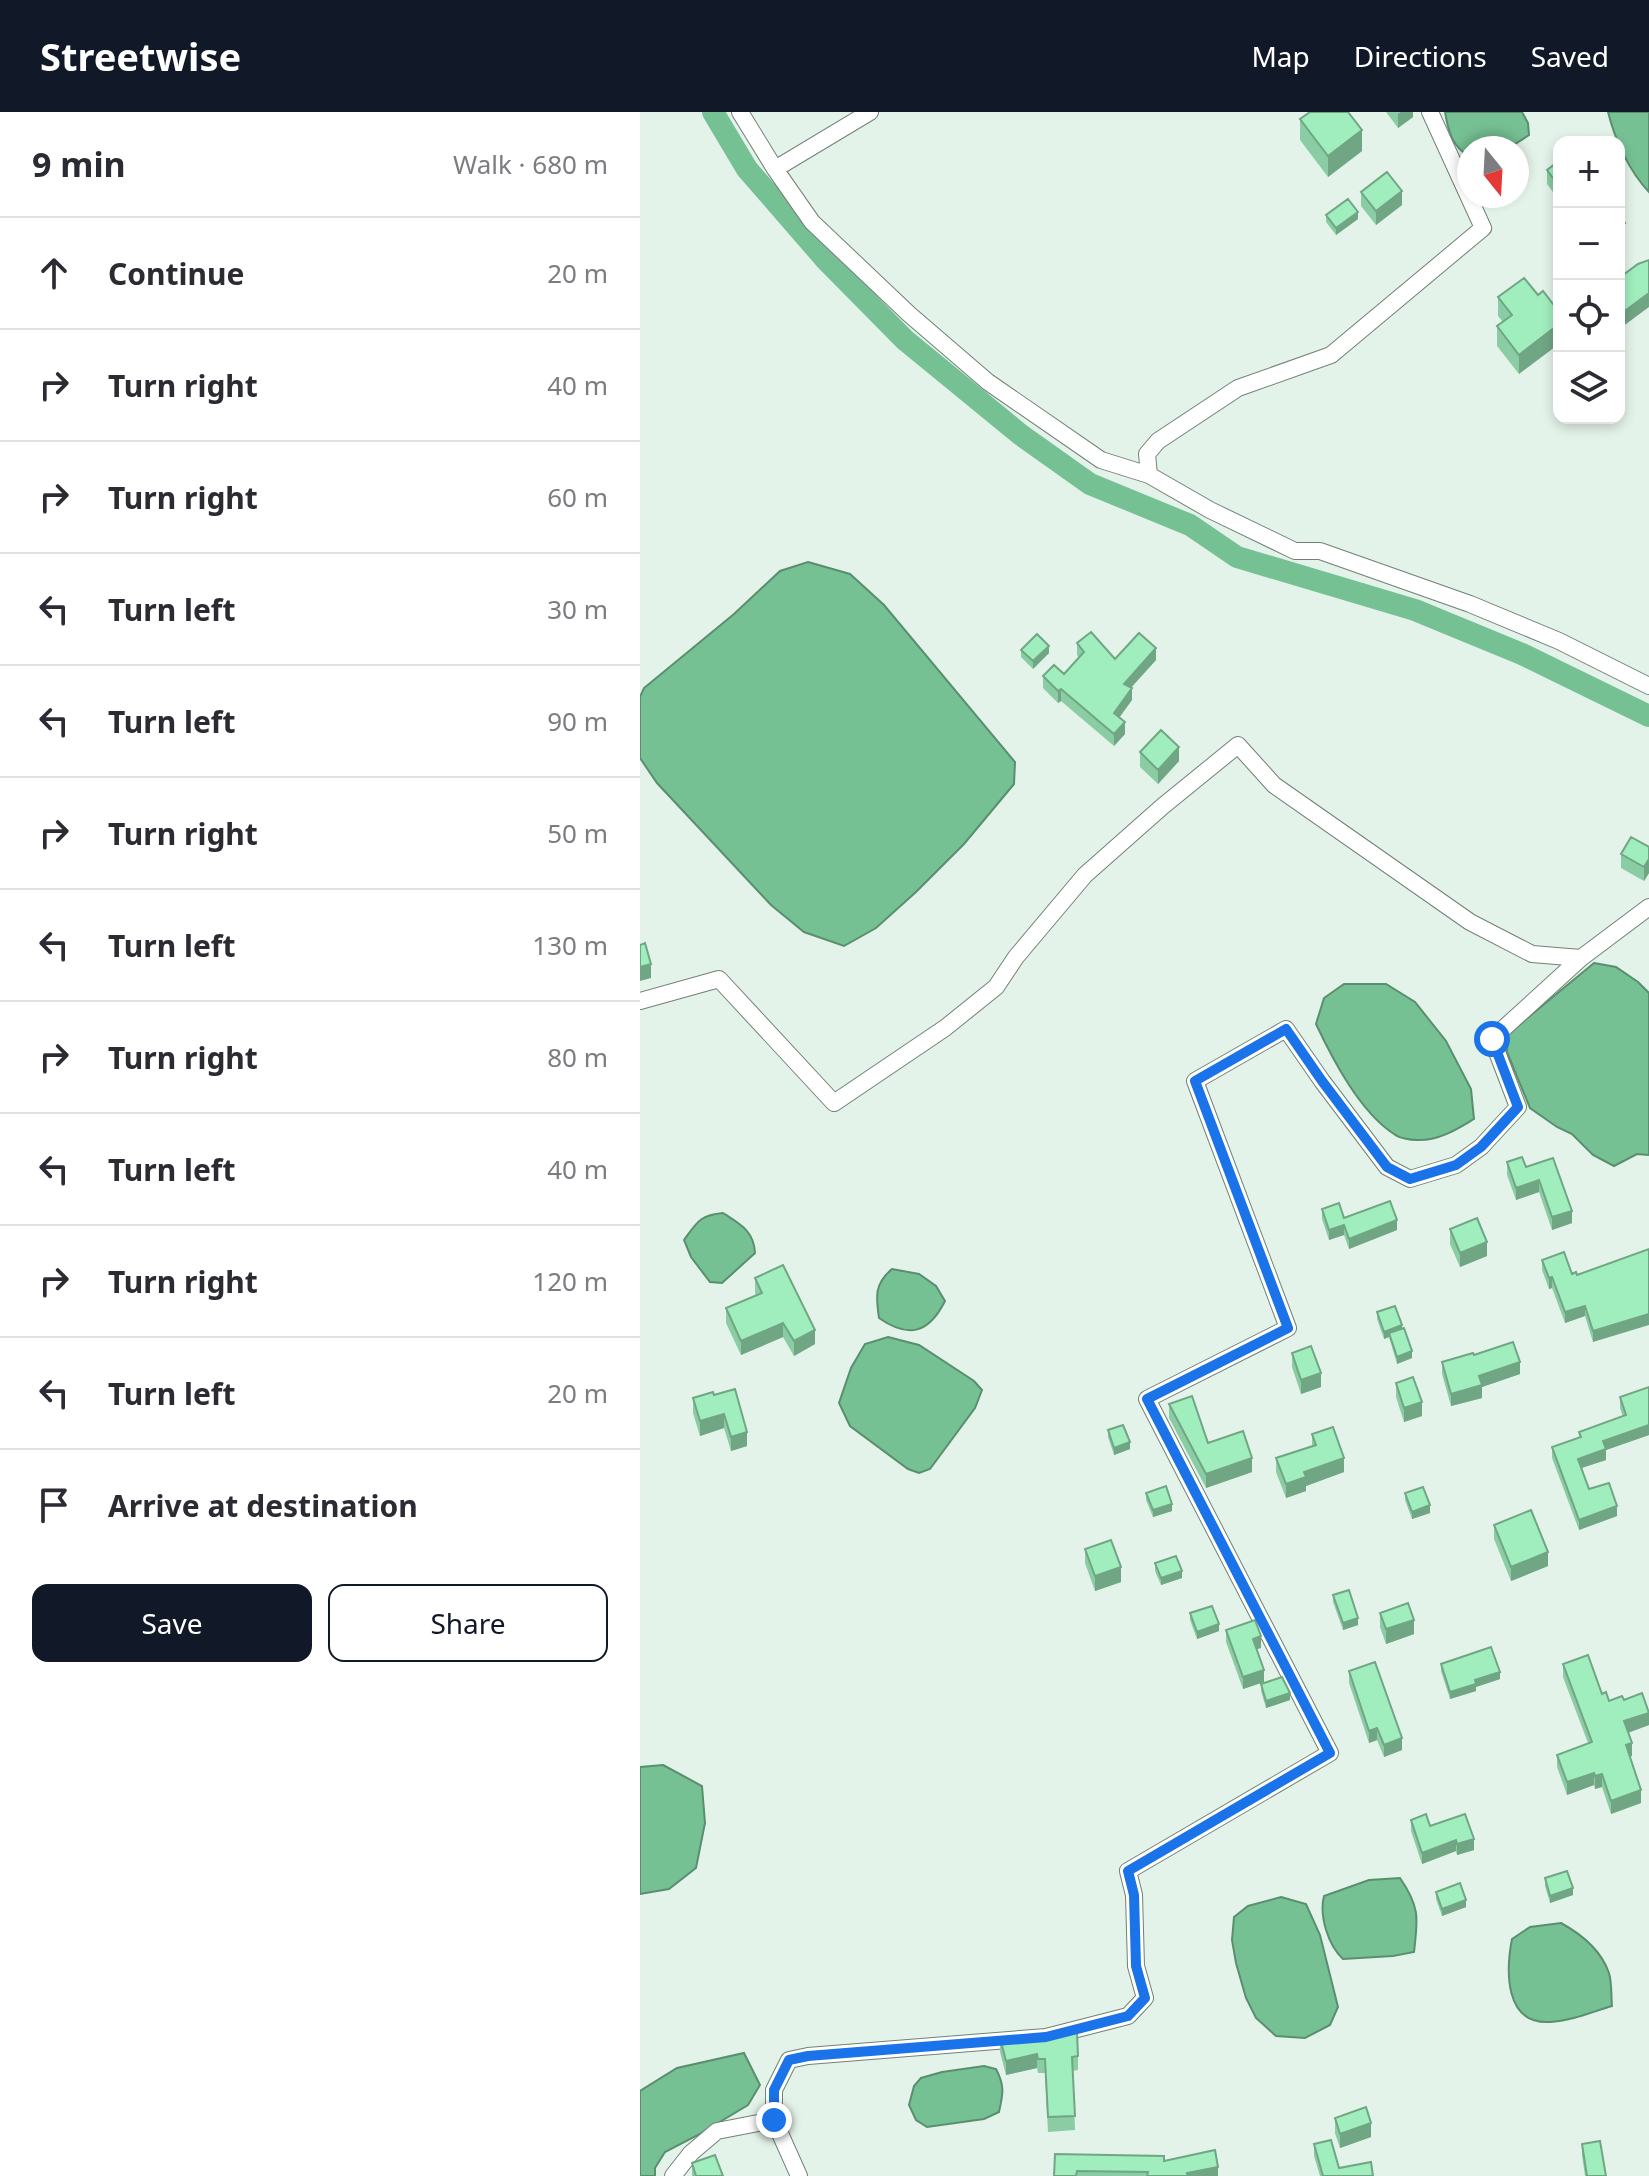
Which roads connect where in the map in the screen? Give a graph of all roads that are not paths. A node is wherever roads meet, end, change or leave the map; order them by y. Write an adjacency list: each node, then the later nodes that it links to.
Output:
1 (740, 112): 4 (street)
2 (870, 112): 4 (street)
3 (1430, 112): 5 (street)
4 (775, 169): 5 (street)
5 (1149, 475): 6 (street)
6 (1649, 686)
7 (1649, 907): 8 (street)
8 (1581, 958): 9 (street); 10 (street)
9 (640, 1001)
10 (774, 2120): 11 (street); 12 (street)
11 (673, 2176)
12 (799, 2176)

